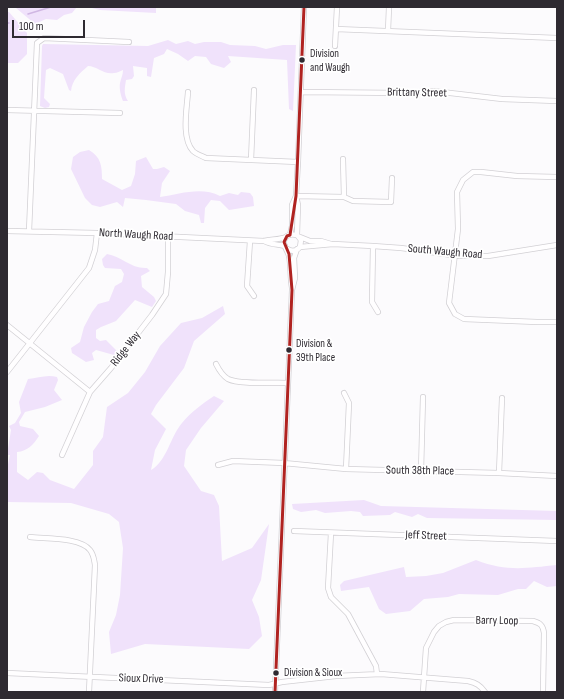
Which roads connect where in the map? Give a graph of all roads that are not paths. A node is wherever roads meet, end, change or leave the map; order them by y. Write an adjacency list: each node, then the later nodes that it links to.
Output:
1 (304, 7): 11 (street)
2 (337, 7): 4 (street)
3 (389, 7): 5 (street)
4 (336, 28): 5 (street); 8 (street)
5 (388, 31): 6 (street)
6 (557, 38)
7 (129, 42): 14 (street)
8 (335, 46)
9 (254, 90): 17 (street)
10 (188, 92): 17 (street)
11 (301, 92): 12 (street, Brittany Street); 18 (street)
12 (557, 101)
13 (7, 110): 14 (street)
14 (33, 111): 15 (street); 24 (street)
15 (120, 113)
16 (343, 159): 22 (street)
17 (251, 160): 18 (street)
18 (298, 162): 21 (street)
19 (557, 177): 36 (street)
20 (392, 178): 22 (street)
21 (296, 196): 22 (street); 27 (street); 28 (street)
22 (344, 197)
23 (7, 231): 24 (street, North Waugh Road)
24 (29, 231): 25 (street, North Waugh Road)
25 (96, 233): 26 (street, North Waugh Road); 42 (street)
26 (168, 236): 29 (street, North Waugh Road); 46 (street, Ridge Way)
27 (288, 236): 28 (street); 30 (street, North Waugh Road); 34 (street)
28 (298, 236): 31 (street, South Waugh Road); 35 (street)
29 (250, 241): 30 (street, North Waugh Road); 38 (street)
30 (264, 241): 34 (street, North Waugh Road)
31 (333, 244): 33 (street, South Waugh Road); 35 (street, South Waugh Road)
32 (557, 245): 36 (street, South Waugh Road)
33 (373, 246): 36 (street, South Waugh Road); 39 (street)
34 (285, 247): 35 (street); 37 (street)
35 (299, 248): 37 (street)
36 (455, 255): 40 (street)
37 (292, 290): 45 (street)
38 (254, 296)
39 (378, 312)
40 (557, 322)
41 (7, 324): 42 (street)
42 (29, 344): 44 (street); 46 (street)
43 (216, 364): 45 (street)
44 (7, 372)
45 (288, 383): 51 (street)
46 (90, 392): 50 (street, Ridge Way)
47 (344, 393): 53 (street)
48 (423, 397): 54 (street)
49 (502, 398): 55 (street)
50 (62, 455)
51 (284, 463): 52 (street, South 38th Place); 53 (street, South 38th Place); 65 (street)
52 (218, 464)
53 (346, 469): 54 (street, South 38th Place)
54 (421, 471): 55 (street, South 38th Place)
55 (499, 473): 56 (street, South 38th Place)
56 (557, 476)
57 (294, 531): 58 (street, Jeff Street)
58 (331, 533): 60 (street, Jeff Street); 62 (street)
59 (30, 537): 63 (street)
60 (557, 541)
61 (7, 673): 63 (street, Sioux Drive)
62 (377, 674): 64 (street, Sioux Drive); 65 (street, Sioux Drive)
63 (90, 677): 65 (street, Sioux Drive); 66 (street)
64 (423, 677): 68 (street, Barry Loop); 69 (street, Sioux Drive); 70 (street, Barry Loop)
65 (275, 683): 67 (street)
66 (90, 692)
67 (275, 692)
68 (423, 692)
69 (484, 692)
70 (543, 692)

